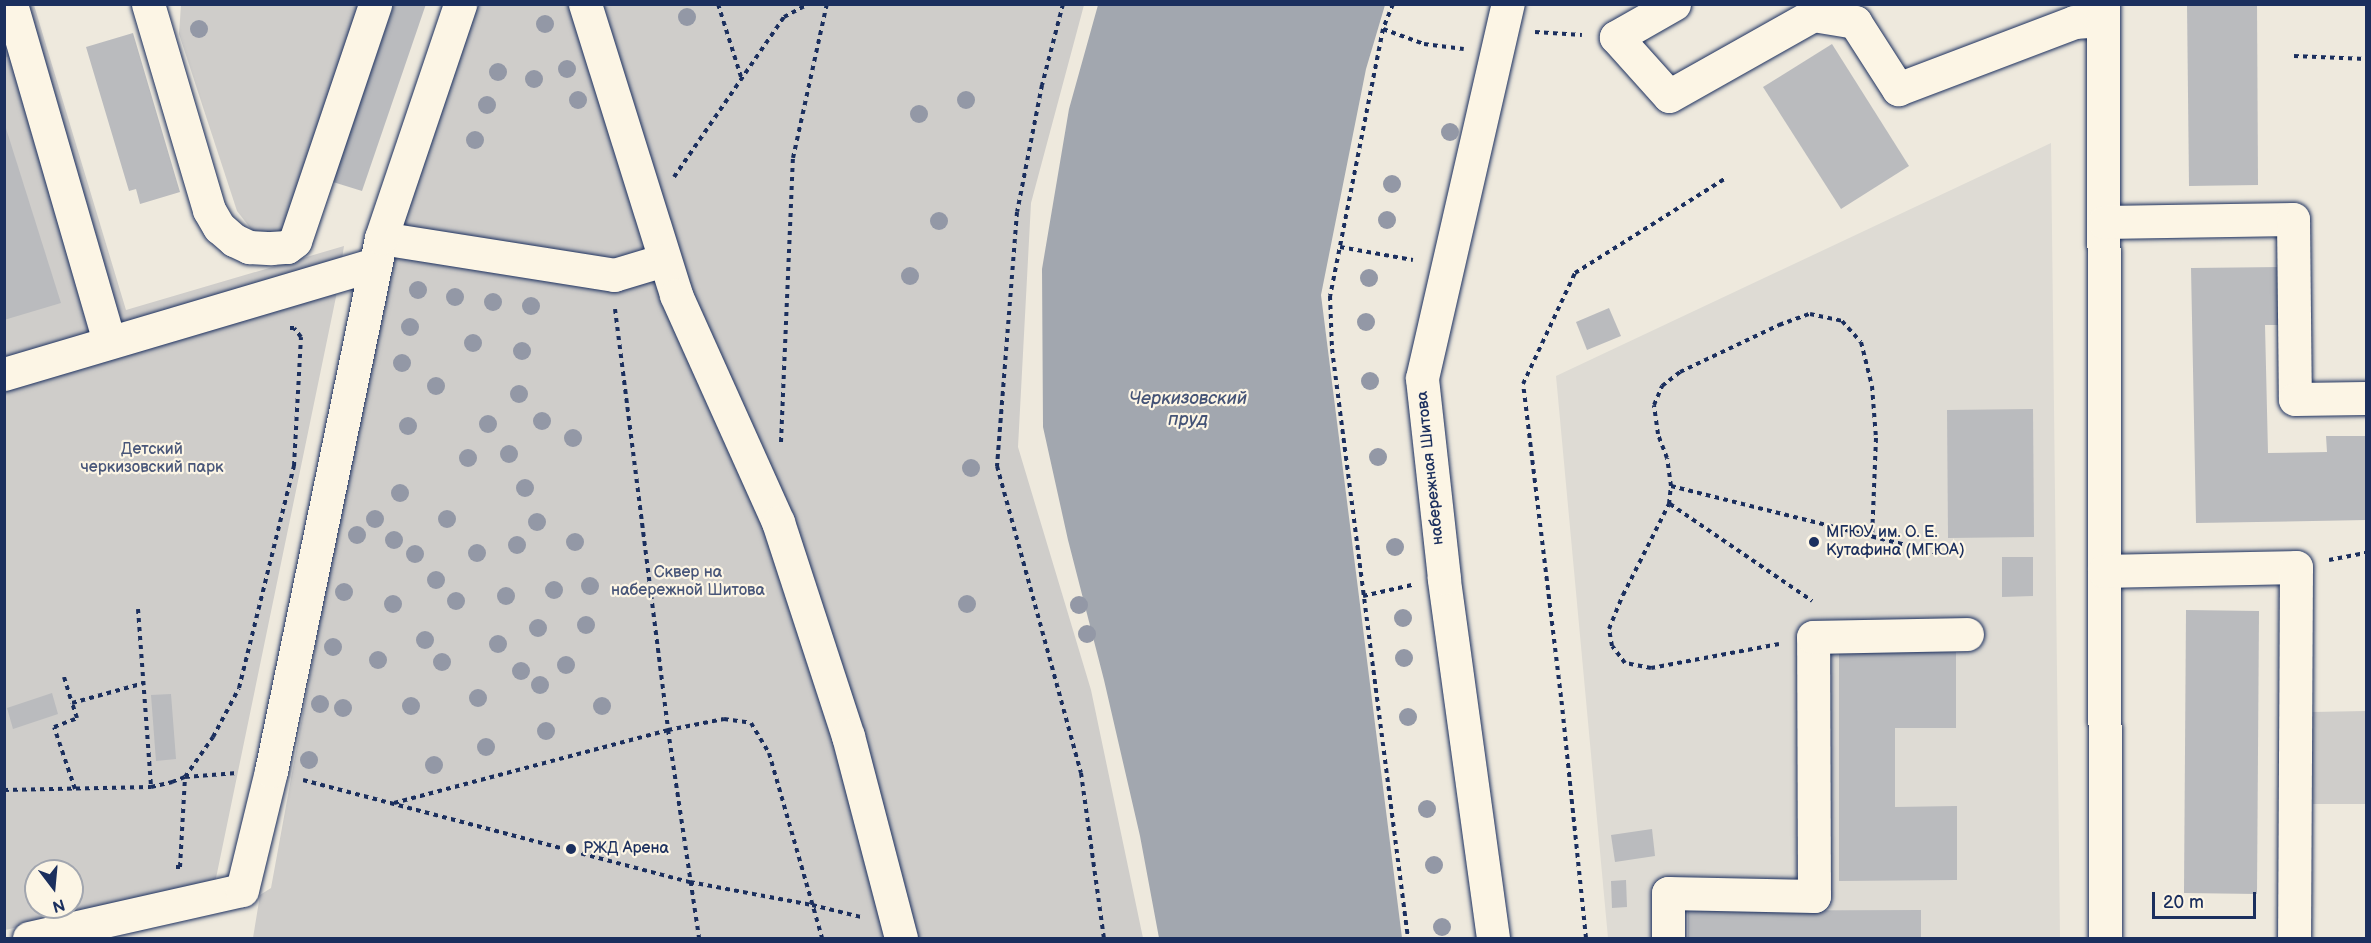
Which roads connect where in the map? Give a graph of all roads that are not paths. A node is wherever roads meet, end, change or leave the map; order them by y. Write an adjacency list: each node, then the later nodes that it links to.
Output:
1 (11, 4): 12 (street)
2 (148, 4): 3 (street)
3 (375, 4)
4 (460, 4): 10 (street)
5 (585, 4): 11 (street)
6 (1674, 4): 7 (street)
7 (2103, 12): 9 (street)
8 (1505, 17): 19 (street, набережная Шитова)
9 (2104, 222): 14 (street); 15 (street)
10 (378, 251): 11 (street); 12 (street); 17 (street)
11 (664, 260): 18 (street)
12 (109, 342): 13 (street)
13 (4, 374)
14 (2367, 398)
15 (2104, 571): 21 (street); 22 (street)
16 (1967, 634): 20 (street)
17 (29, 939)
18 (901, 939)
19 (1493, 939)
20 (1668, 939)
21 (2105, 939)
22 (2294, 939)

